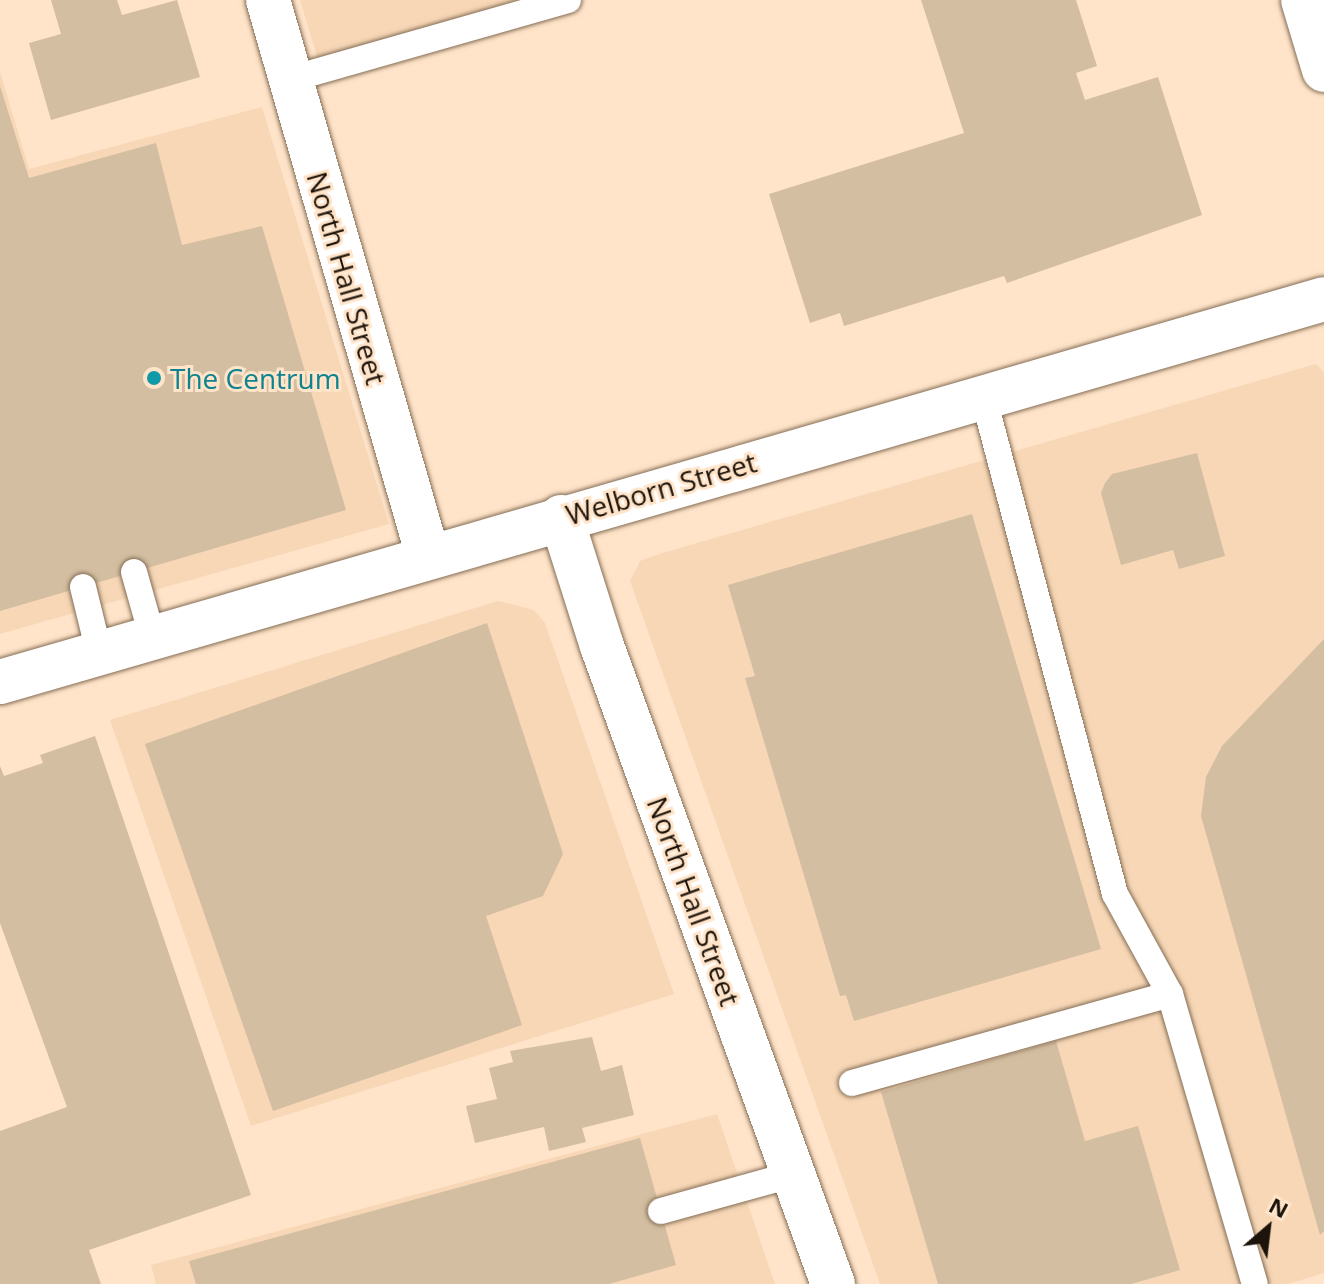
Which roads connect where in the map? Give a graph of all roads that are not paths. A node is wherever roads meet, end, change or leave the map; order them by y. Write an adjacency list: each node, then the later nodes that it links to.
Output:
1 (268, 0): 5 (street, North Hall Street)
2 (568, 0): 5 (lane)
3 (1303, 0): 4 (street)
4 (1324, 70)
5 (291, 79): 9 (street, North Hall Street)
6 (1324, 299): 7 (street, Welborn Street)
7 (983, 395): 8 (street, Welborn Street); 15 (lane)
8 (561, 517): 9 (street, Welborn Street); 17 (street, North Hall Street)
9 (428, 556): 12 (street, Welborn Street)
10 (134, 572): 12 (lane)
11 (83, 587): 13 (lane)
12 (152, 636): 13 (street, Welborn Street)
13 (99, 652): 14 (street, Welborn Street)
14 (0, 682)
15 (1170, 994): 16 (lane); 20 (lane)
16 (852, 1083)
17 (794, 1174): 18 (lane); 19 (street, North Hall Street)
18 (661, 1211)
19 (833, 1284)
20 (1255, 1284)

